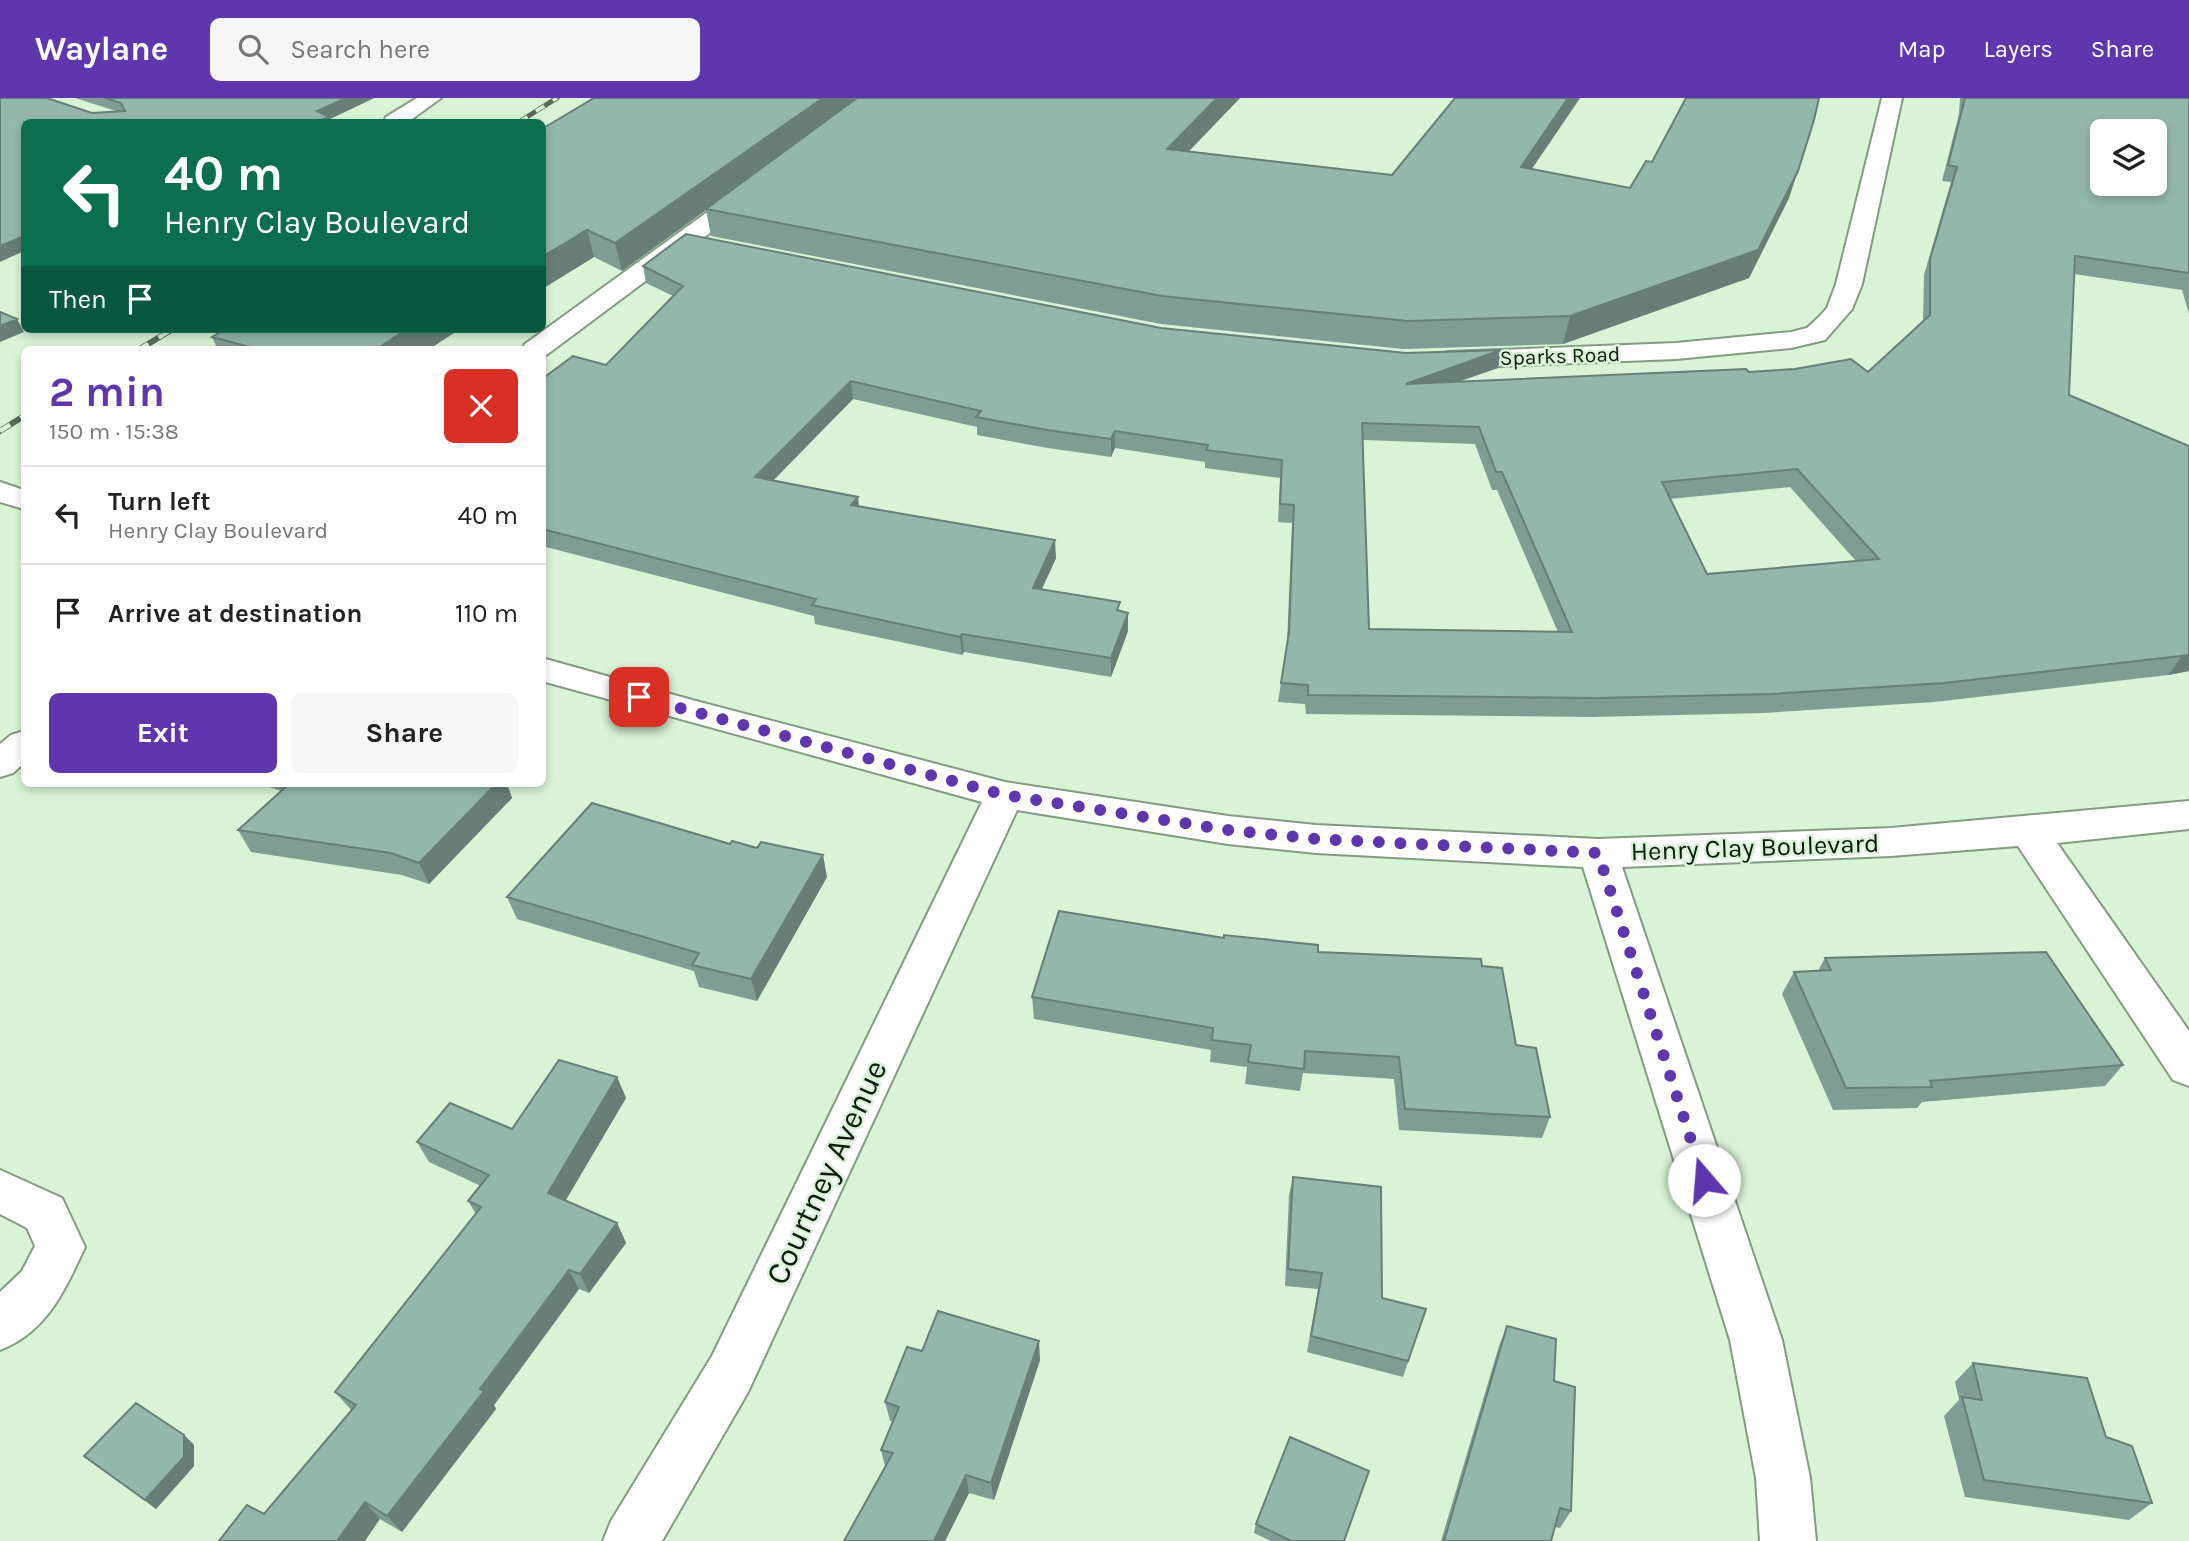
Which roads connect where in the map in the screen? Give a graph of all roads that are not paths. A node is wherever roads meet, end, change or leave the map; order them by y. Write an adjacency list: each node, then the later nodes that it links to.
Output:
1 (431, 98): 3 (street)
2 (1892, 98): 8 (street, Sparks Road)
3 (399, 119)
4 (771, 177): 5 (street)
5 (684, 240): 6 (street); 7 (street)
6 (711, 245)
7 (540, 346)
8 (1429, 360)
9 (546, 670): 12 (street, Henry Clay Boulevard)
10 (21, 746): 11 (street)
11 (0, 764)
12 (1005, 795): 15 (street, Henry Clay Boulevard); 19 (street, Courtney Avenue)
13 (2189, 815): 14 (street, Henry Clay Boulevard)
14 (2028, 831): 15 (street, Henry Clay Boulevard); 16 (street)
15 (1598, 853): 20 (street)
16 (2189, 1067)
17 (0, 1191): 18 (street)
18 (0, 1326)
19 (631, 1541)
20 (1788, 1541)

